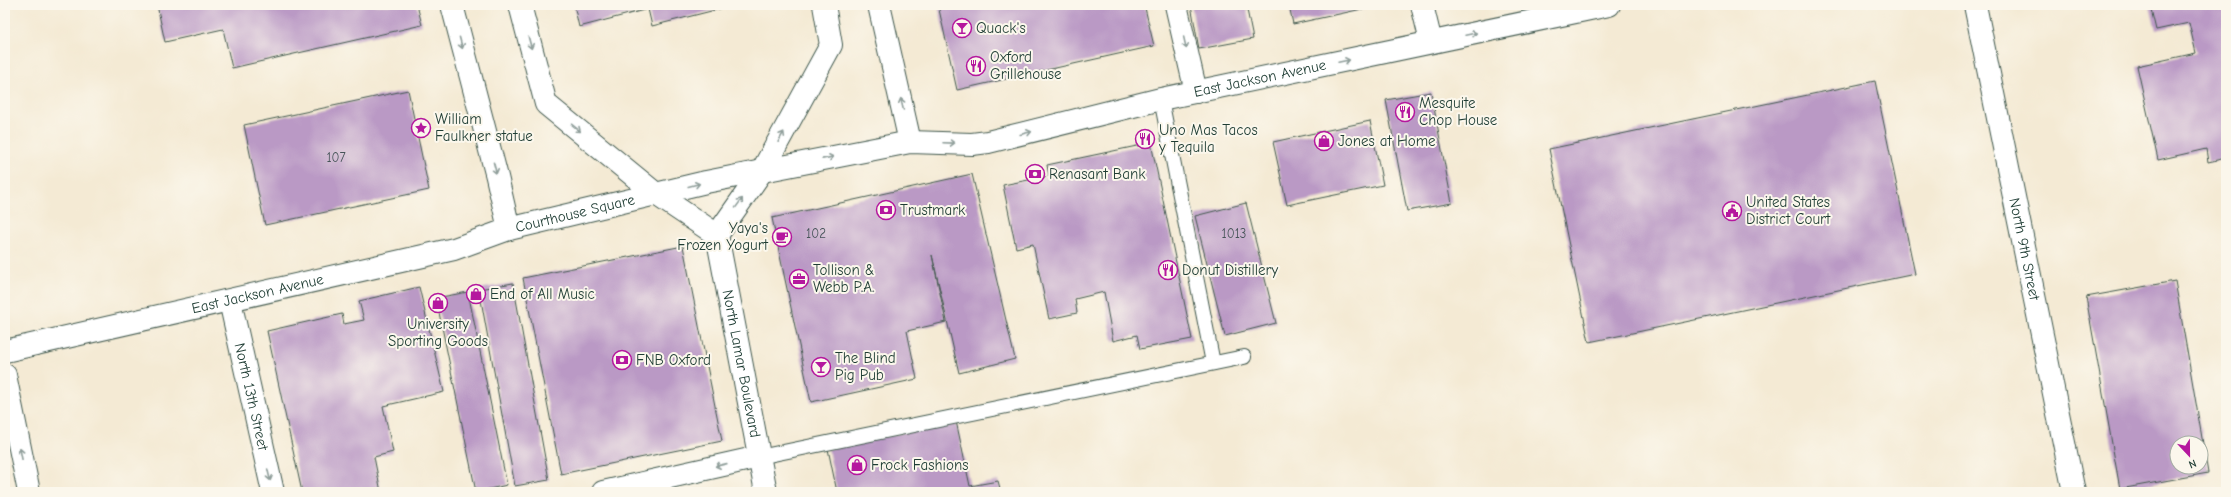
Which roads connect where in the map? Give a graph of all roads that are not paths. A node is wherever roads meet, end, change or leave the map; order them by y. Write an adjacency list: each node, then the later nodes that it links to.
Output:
1 (452, 5): 15 (street, Courthouse Square, one-way to 15)
2 (520, 5): 14 (street, Courthouse Square, one-way to 14)
3 (824, 5): 13 (street, one-way to 3)
4 (879, 5): 12 (street, one-way to 4)
5 (1176, 5): 10 (street, one-way to 10)
6 (1422, 5): 9 (street)
7 (1609, 5): 9 (street, East Jackson Avenue, one-way to 7)
8 (1975, 5): 27 (street, North 9th Street)
9 (1431, 42): 10 (street, East Jackson Avenue, one-way to 9)
10 (1196, 92): 11 (street, East Jackson Avenue)
11 (1161, 99): 12 (street, East Jackson Avenue, one-way to 11); 20 (lane)
12 (910, 142): 13 (street, Courthouse Square, one-way to 12)
13 (762, 172): 14 (street, Courthouse Square, one-way to 13); 16 (street, one-way to 13)
14 (656, 194): 15 (street, Courthouse Square); 16 (street)
15 (509, 229): 17 (street, East Jackson Avenue)
16 (717, 235): 22 (street, North Lamar Boulevard)
17 (230, 301): 18 (street, East Jackson Avenue); 24 (street, North 13th Street, one-way to 24)
18 (5, 351)
19 (1244, 357): 20 (lane)
20 (1213, 363): 22 (lane)
21 (5, 375): 23 (street, one-way to 21)
22 (759, 457): 25 (street, one-way to 25); 26 (street, North Lamar Boulevard)
23 (29, 492)
24 (273, 492)
25 (603, 492)
26 (766, 492)
27 (2074, 492)

